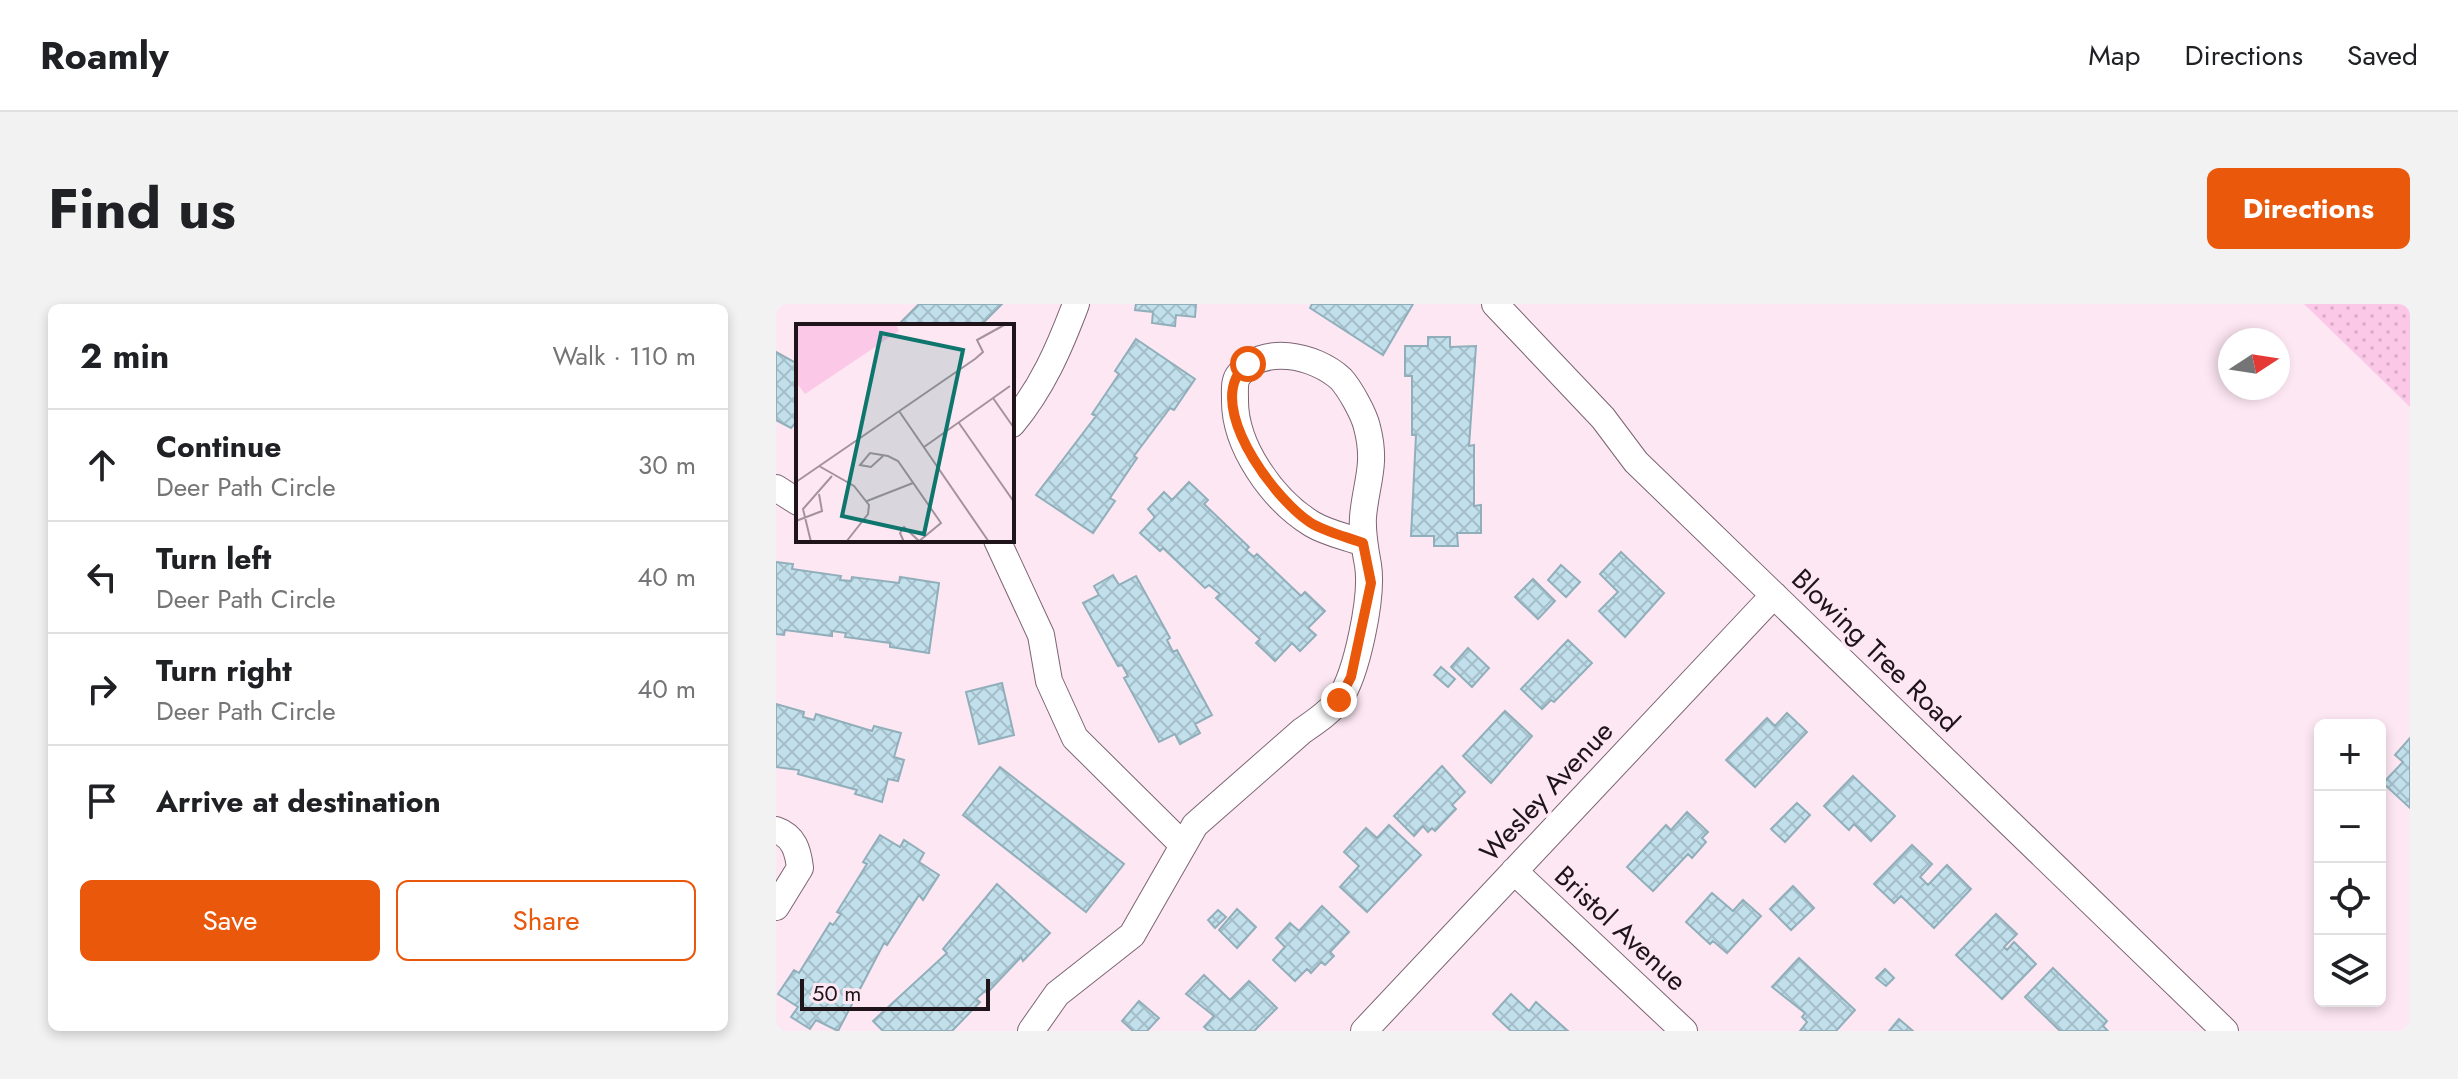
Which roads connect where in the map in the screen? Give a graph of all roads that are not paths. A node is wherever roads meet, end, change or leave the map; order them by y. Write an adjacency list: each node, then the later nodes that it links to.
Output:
1 (1076, 304): 3 (street)
2 (1495, 304): 8 (street, Blowing Tree Road)
3 (1014, 422)
4 (776, 488): 5 (street)
5 (796, 501)
6 (998, 542): 10 (street)
7 (1363, 543): 7 (street); 10 (street)
8 (1774, 595): 11 (street, Wesley Avenue); 16 (street, Blowing Tree Road)
9 (776, 830): 12 (street)
10 (1183, 845): 13 (street)
11 (1514, 871): 14 (street, Wesley Avenue); 15 (street, Bristol Avenue)
12 (776, 907)
13 (1031, 1031)
14 (1364, 1031)
15 (1684, 1031)
16 (2225, 1031)

